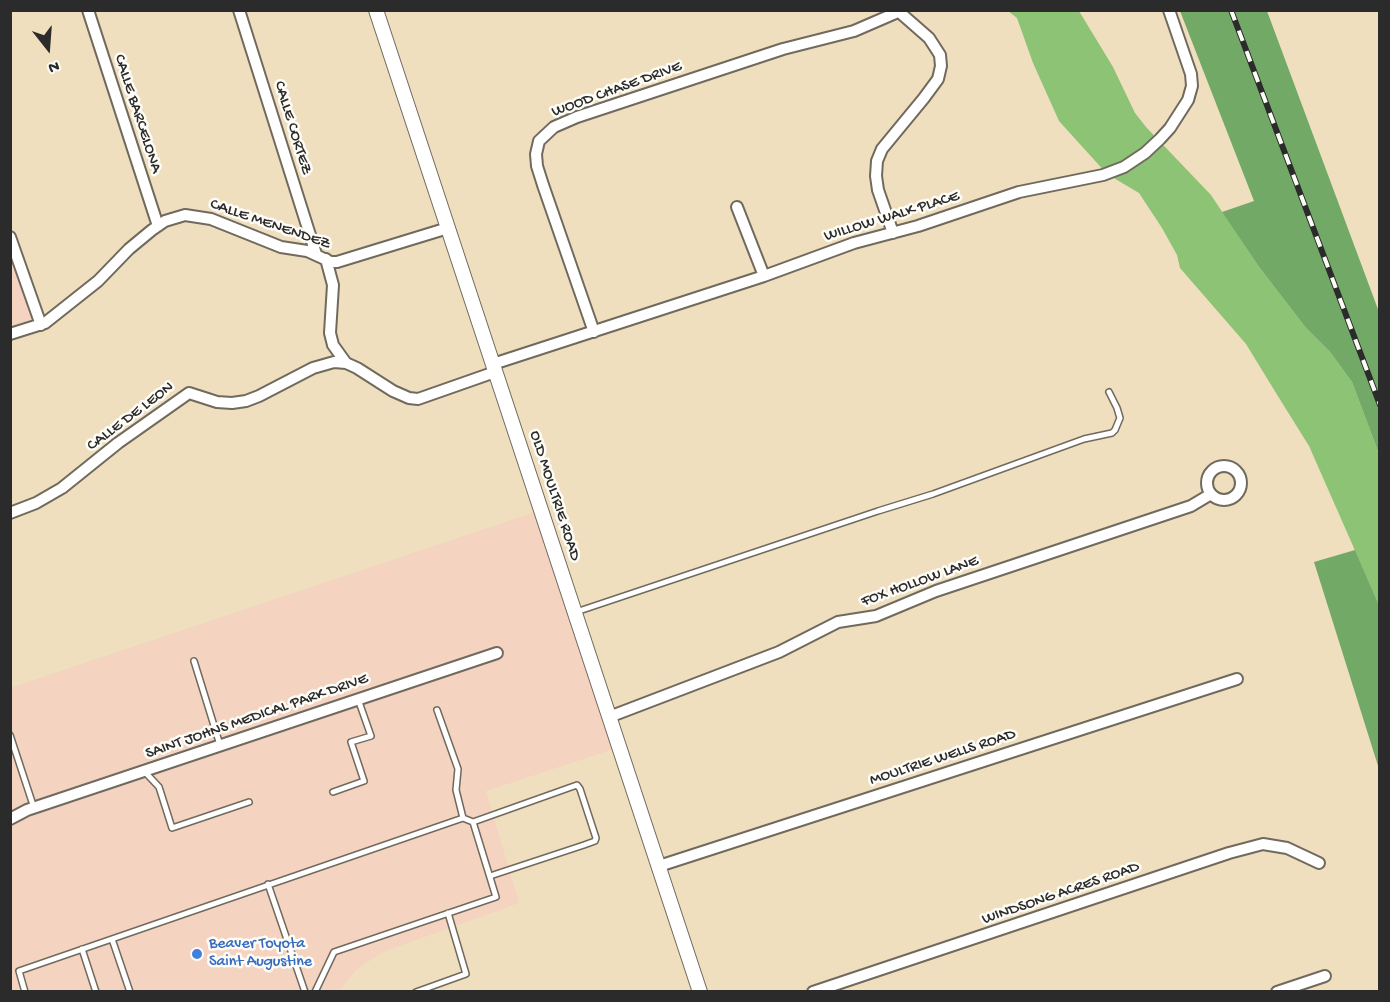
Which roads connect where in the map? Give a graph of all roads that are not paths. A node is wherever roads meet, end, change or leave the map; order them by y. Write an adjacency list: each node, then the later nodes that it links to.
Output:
1 (88, 10): 7 (street, CALLE BARCELONA)
2 (239, 10): 11 (street, CALLE CORTEZ)
3 (376, 10): 8 (main road, OLD MOULTRIE ROAD)
4 (1169, 10): 9 (street, WILLOW WALK PLACE)
5 (898, 11): 9 (street); 14 (street, WOOD CHASE DRIVE)
6 (737, 207): 12 (street)
7 (158, 226): 11 (street, CALLE MENENDEZ); 13 (street, CALLE MENENDEZ)
8 (448, 228): 11 (street, CALLE MENENDEZ); 17 (main road, OLD MOULTRIE ROAD)
9 (893, 233): 12 (street, WILLOW WALK PLACE)
10 (10, 237): 13 (street)
11 (321, 257): 16 (street)
12 (764, 276): 14 (street, WILLOW WALK PLACE)
13 (40, 325): 15 (street, CALLE MENENDEZ)
14 (594, 332): 17 (street, WILLOW WALK PLACE)
15 (10, 333)
16 (346, 363): 17 (street); 20 (street, CALLE DE LEON)
17 (494, 368): 21 (main road, OLD MOULTRIE ROAD)
18 (1109, 392): 21 (lane)
19 (1210, 494): 27 (street, FOX HOLLOW LANE)
20 (10, 513)
21 (575, 612): 27 (main road, OLD MOULTRIE ROAD)
22 (497, 652): 25 (street, SAINT JOHNS MEDICAL PARK DRIVE)
23 (194, 661): 29 (lane)
24 (1237, 679): 39 (street, MOULTRIE WELLS ROAD)
25 (358, 699): 29 (street, SAINT JOHNS MEDICAL PARK DRIVE); 31 (lane)
26 (437, 710): 35 (lane)
27 (609, 717): 39 (main road, OLD MOULTRIE ROAD)
28 (10, 735): 33 (lane)
29 (220, 745): 30 (street, SAINT JOHNS MEDICAL PARK DRIVE)
30 (144, 771): 32 (lane); 33 (street, SAINT JOHNS MEDICAL PARK DRIVE)
31 (333, 792)
32 (249, 802)
33 (31, 809): 34 (street, SAINT JOHNS MEDICAL PARK DRIVE); 36 (street, SAINT JOHNS MEDICAL PARK DRIVE)
34 (10, 812)
35 (464, 818): 37 (lane); 41 (lane)
36 (10, 819)
37 (473, 822): 40 (lane); 40 (lane)
38 (1318, 862): 53 (street, WINDSONG ACRES ROAD)
39 (659, 866): 52 (main road, OLD MOULTRIE ROAD)
40 (490, 876): 42 (lane)
41 (268, 884): 43 (lane); 49 (lane)
42 (448, 913): 50 (lane); 51 (lane)
43 (112, 939): 44 (lane); 48 (lane)
44 (82, 949): 46 (lane); 47 (lane)
45 (1325, 976): 54 (street)
46 (25, 992)
47 (96, 992)
48 (130, 992)
49 (305, 992)
50 (315, 992)
51 (416, 992)
52 (700, 992)
53 (813, 992)
54 (1277, 992)

